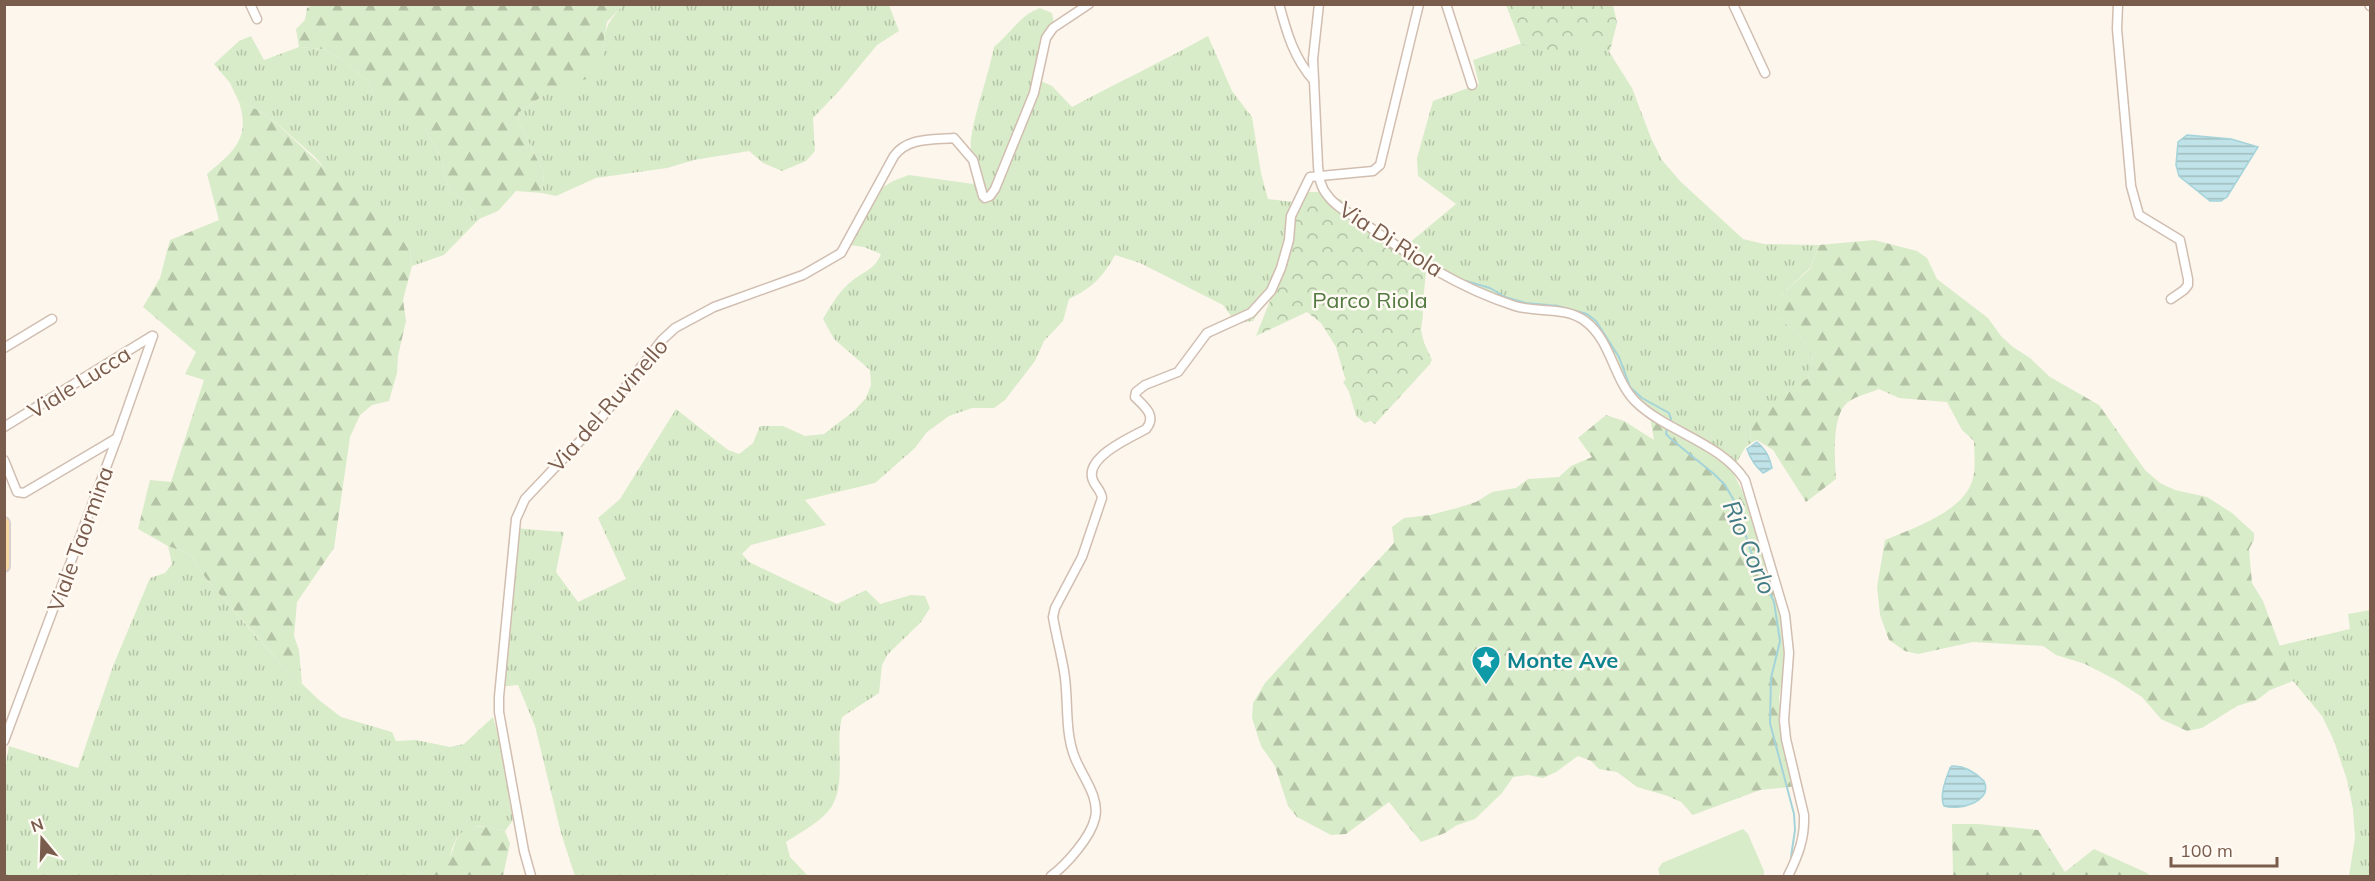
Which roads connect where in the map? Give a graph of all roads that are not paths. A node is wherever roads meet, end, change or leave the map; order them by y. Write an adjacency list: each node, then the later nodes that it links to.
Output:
1 (1089, 4): 26 (street, Via del Ruvinello)
2 (1279, 4): 11 (street)
3 (1319, 4): 10 (street)
4 (1419, 4): 15 (street)
5 (1446, 4): 14 (street)
6 (1733, 4): 12 (street)
7 (2118, 4): 16 (street)
8 (254, 6): 9 (street)
9 (257, 19)
10 (1314, 64): 11 (street); 13 (street)
11 (1300, 65): 13 (street)
12 (1765, 73)
13 (1314, 81): 15 (street)
14 (1472, 85)
15 (1319, 176): 27 (street); 28 (street, Via Di Riola)
16 (2171, 299)
17 (52, 319): 19 (street)
18 (153, 336): 20 (street, Viale Lucca); 21 (street, Viale Taormina)
19 (4, 348)
20 (4, 427)
21 (117, 438): 22 (street); 25 (street, Viale Taormina)
22 (4, 460)
23 (4, 523): 24 (main road)
24 (4, 566)
25 (4, 741)
26 (531, 876)
27 (1051, 876)
28 (1788, 876)

